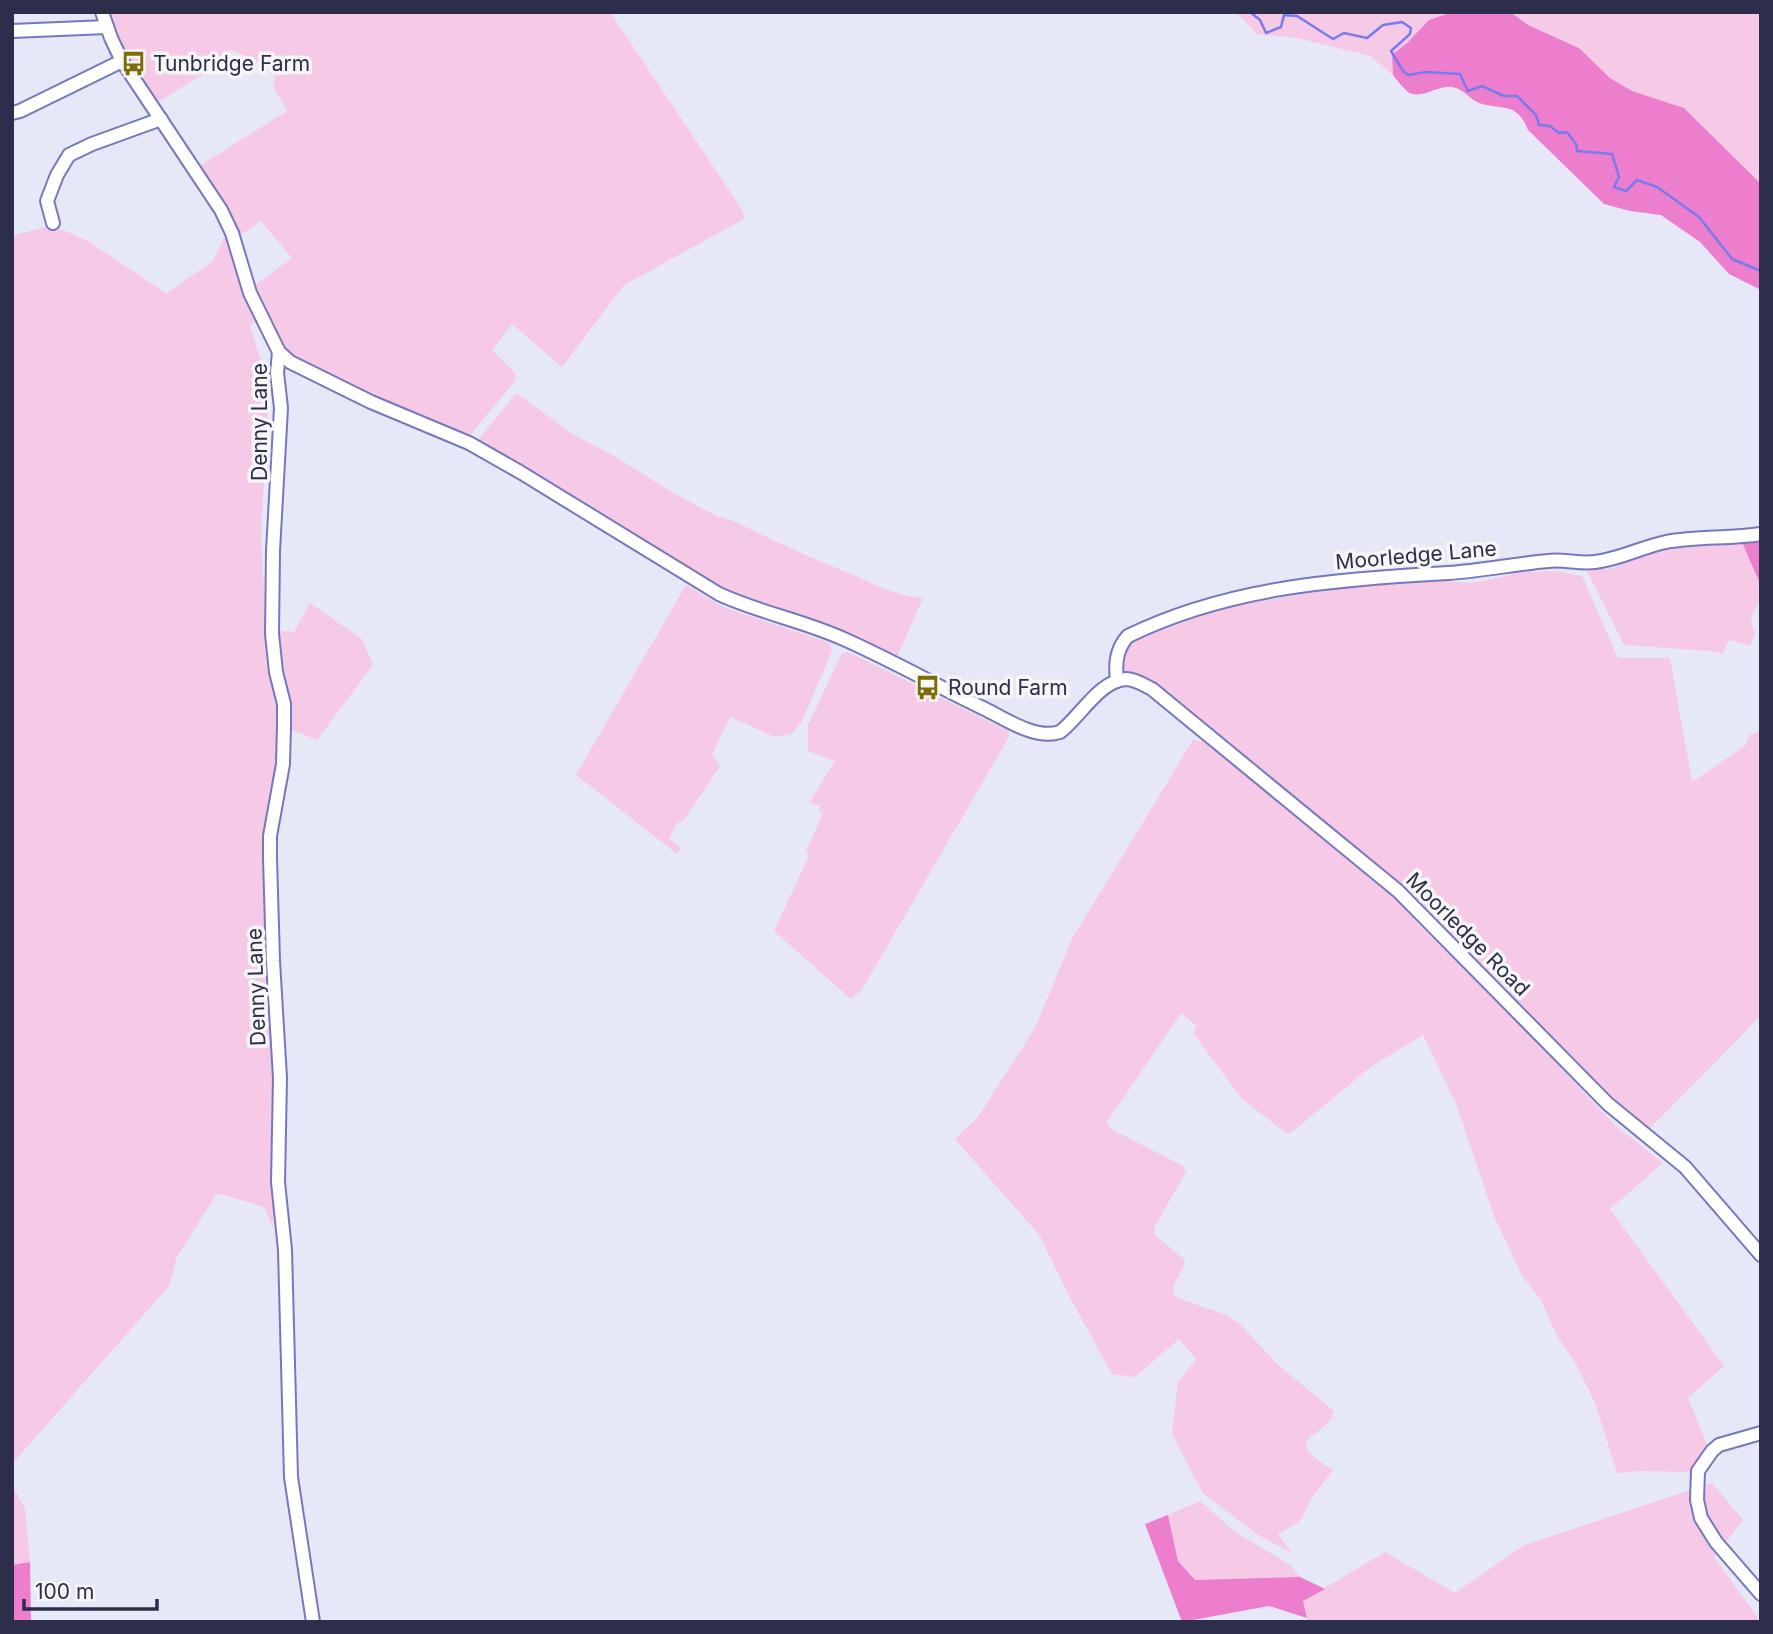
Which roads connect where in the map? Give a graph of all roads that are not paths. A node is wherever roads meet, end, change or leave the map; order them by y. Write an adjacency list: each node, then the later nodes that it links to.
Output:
1 (102, 12): 2 (street)
2 (107, 27): 3 (street); 4 (street)
3 (12, 31)
4 (122, 61): 5 (street); 6 (street)
5 (12, 113)
6 (161, 119): 7 (street); 8 (street)
7 (53, 223)
8 (279, 352): 10 (street); 14 (street, Denny Lane)
9 (1761, 534): 10 (street, Moorledge Lane)
10 (1117, 681): 11 (street, Moorledge Road)
11 (1761, 1255)
12 (1761, 1433): 13 (street)
13 (1761, 1594)
14 (313, 1622)

